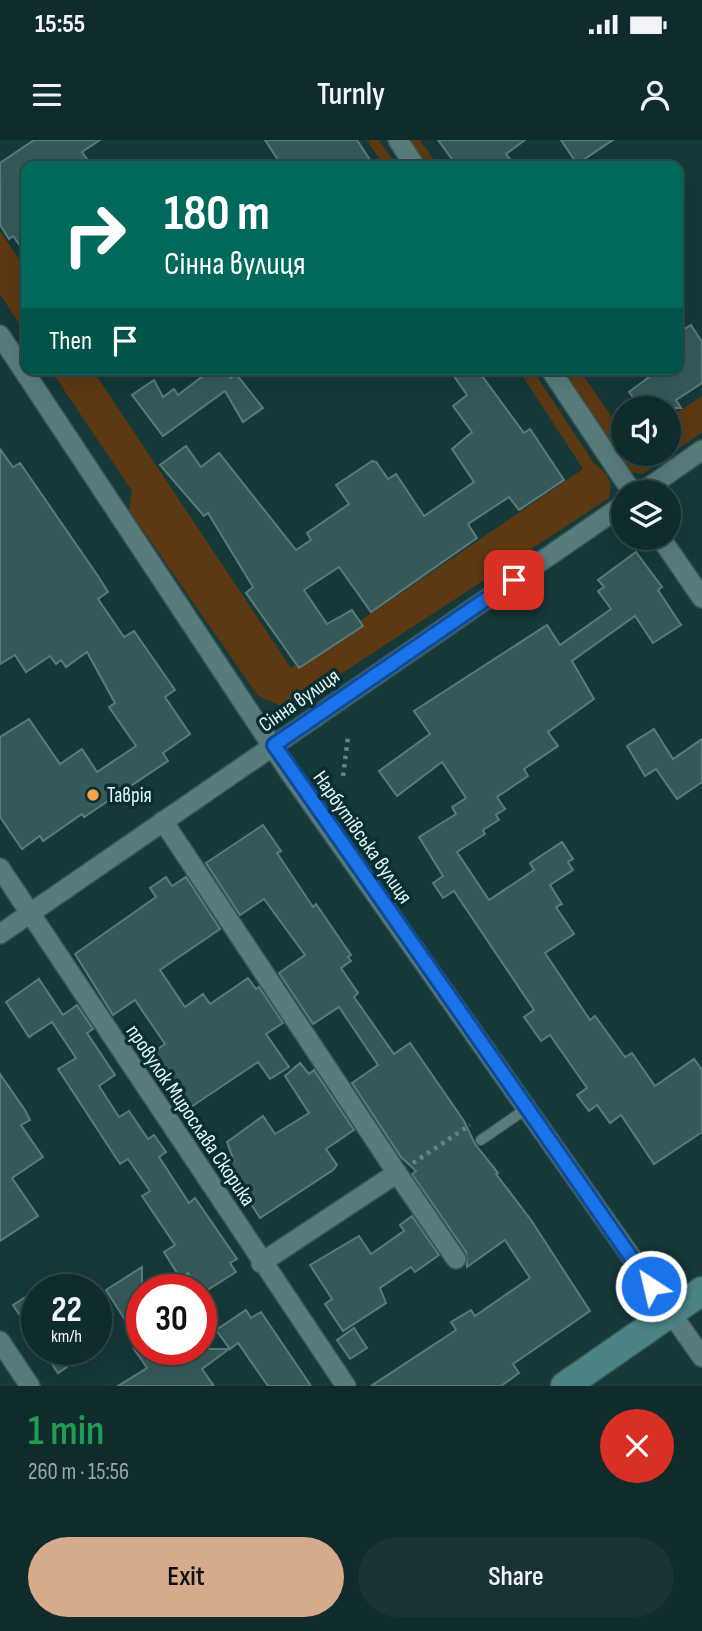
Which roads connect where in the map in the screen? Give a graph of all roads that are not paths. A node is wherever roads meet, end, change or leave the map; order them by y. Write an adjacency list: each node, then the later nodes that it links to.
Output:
1 (398, 140): 2 (street)
2 (412, 161)
3 (0, 335): 4 (street, Нарбутівська вулиця)
4 (21, 366)
5 (27, 375): 13 (street, Нарбутівська вулиця)
6 (554, 375): 8 (street)
7 (702, 450): 9 (street)
8 (624, 480)
9 (659, 480)
10 (611, 513): 13 (street, Сінна вулиця)
11 (669, 550): 12 (street)
12 (702, 598)
13 (274, 745): 14 (street, Сінна вулиця); 18 (street, Нарбутівська вулиця)
14 (163, 821): 16 (street, Сінна вулиця); 20 (street)
15 (0, 868): 16 (street, провулок Мирослава Скорика)
16 (29, 913): 17 (street, Сінна вулиця); 22 (street, провулок Мирослава Скорика)
17 (0, 933)
18 (526, 1109): 19 (lane); 24 (street, Нарбутівська вулиця)
19 (481, 1140)
20 (397, 1173): 21 (street); 22 (street)
21 (456, 1259)
22 (261, 1263): 28 (street, провулок Мирослава Скорика)
23 (702, 1291): 24 (street)
24 (670, 1312): 26 (street, Нарбутівська вулиця); 29 (street)
25 (0, 1341): 27 (street)
26 (702, 1357)
27 (30, 1386)
28 (346, 1386)
29 (565, 1386)

